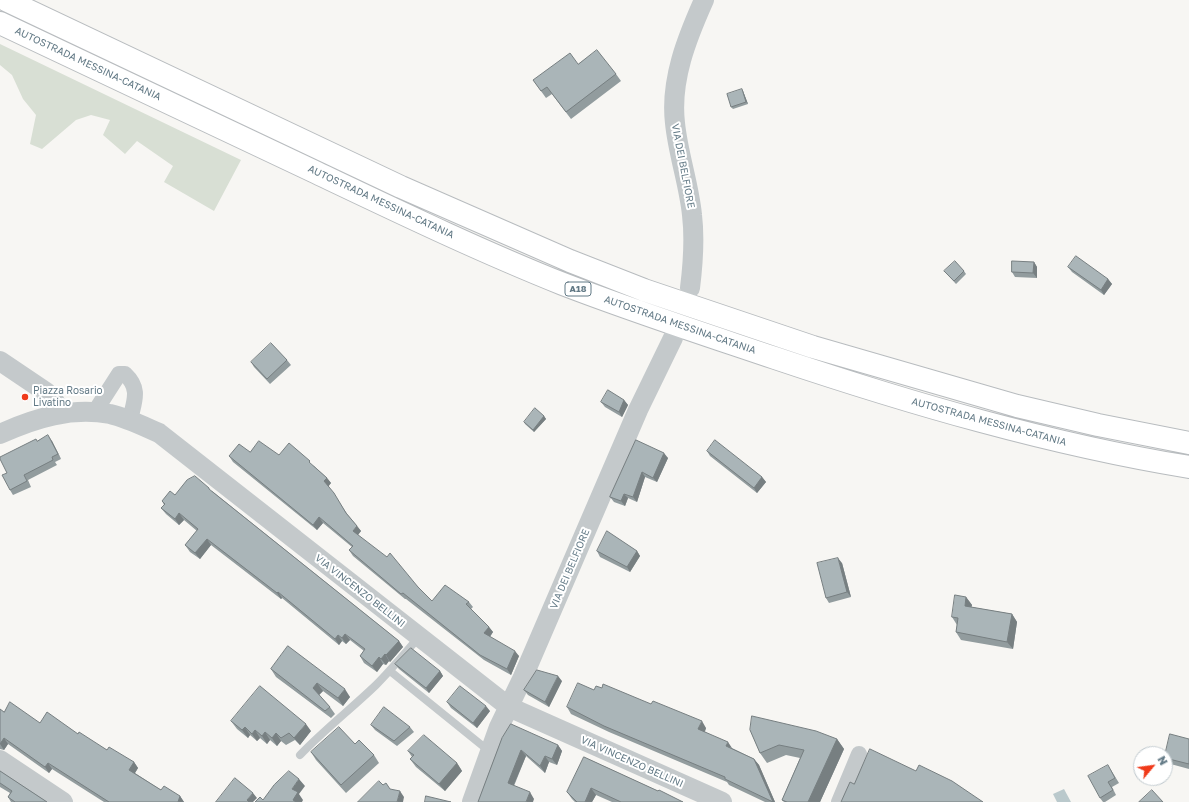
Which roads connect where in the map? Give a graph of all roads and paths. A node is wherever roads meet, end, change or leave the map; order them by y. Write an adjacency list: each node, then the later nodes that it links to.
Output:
1 (6, 0): 11 (highway, A18)
2 (704, 0): 4 (street, VIA DEI BELFIORE)
3 (0, 23): 12 (highway, AUTOSTRADA MESSINA-CATANIA / A18)
4 (690, 288)
5 (673, 338): 15 (street, VIA DEI BELFIORE)
6 (0, 361): 8 (street)
7 (94, 412): 8 (street, VIA VINCENZO BELLINI); 9 (street, VIA VINCENZO BELLINI); 9 (street)
8 (61, 413): 10 (street, VIA VINCENZO BELLINI)
9 (130, 420): 13 (street, VIA VINCENZO BELLINI)
10 (0, 434)
11 (1189, 443)
12 (1189, 467)
13 (419, 637): 14 (lane); 15 (street, VIA VINCENZO BELLINI)
14 (390, 671): 16 (lane); 18 (lane)
15 (509, 707): 16 (street, VIA DEI BELFIORE); 22 (street, VIA VINCENZO BELLINI)
16 (490, 752): 21 (street, VIA DEI BELFIORE)
17 (859, 754): 23 (street)
18 (300, 755)
19 (0, 760): 20 (street)
20 (63, 802)
21 (472, 802)
22 (722, 802)
23 (839, 802)

